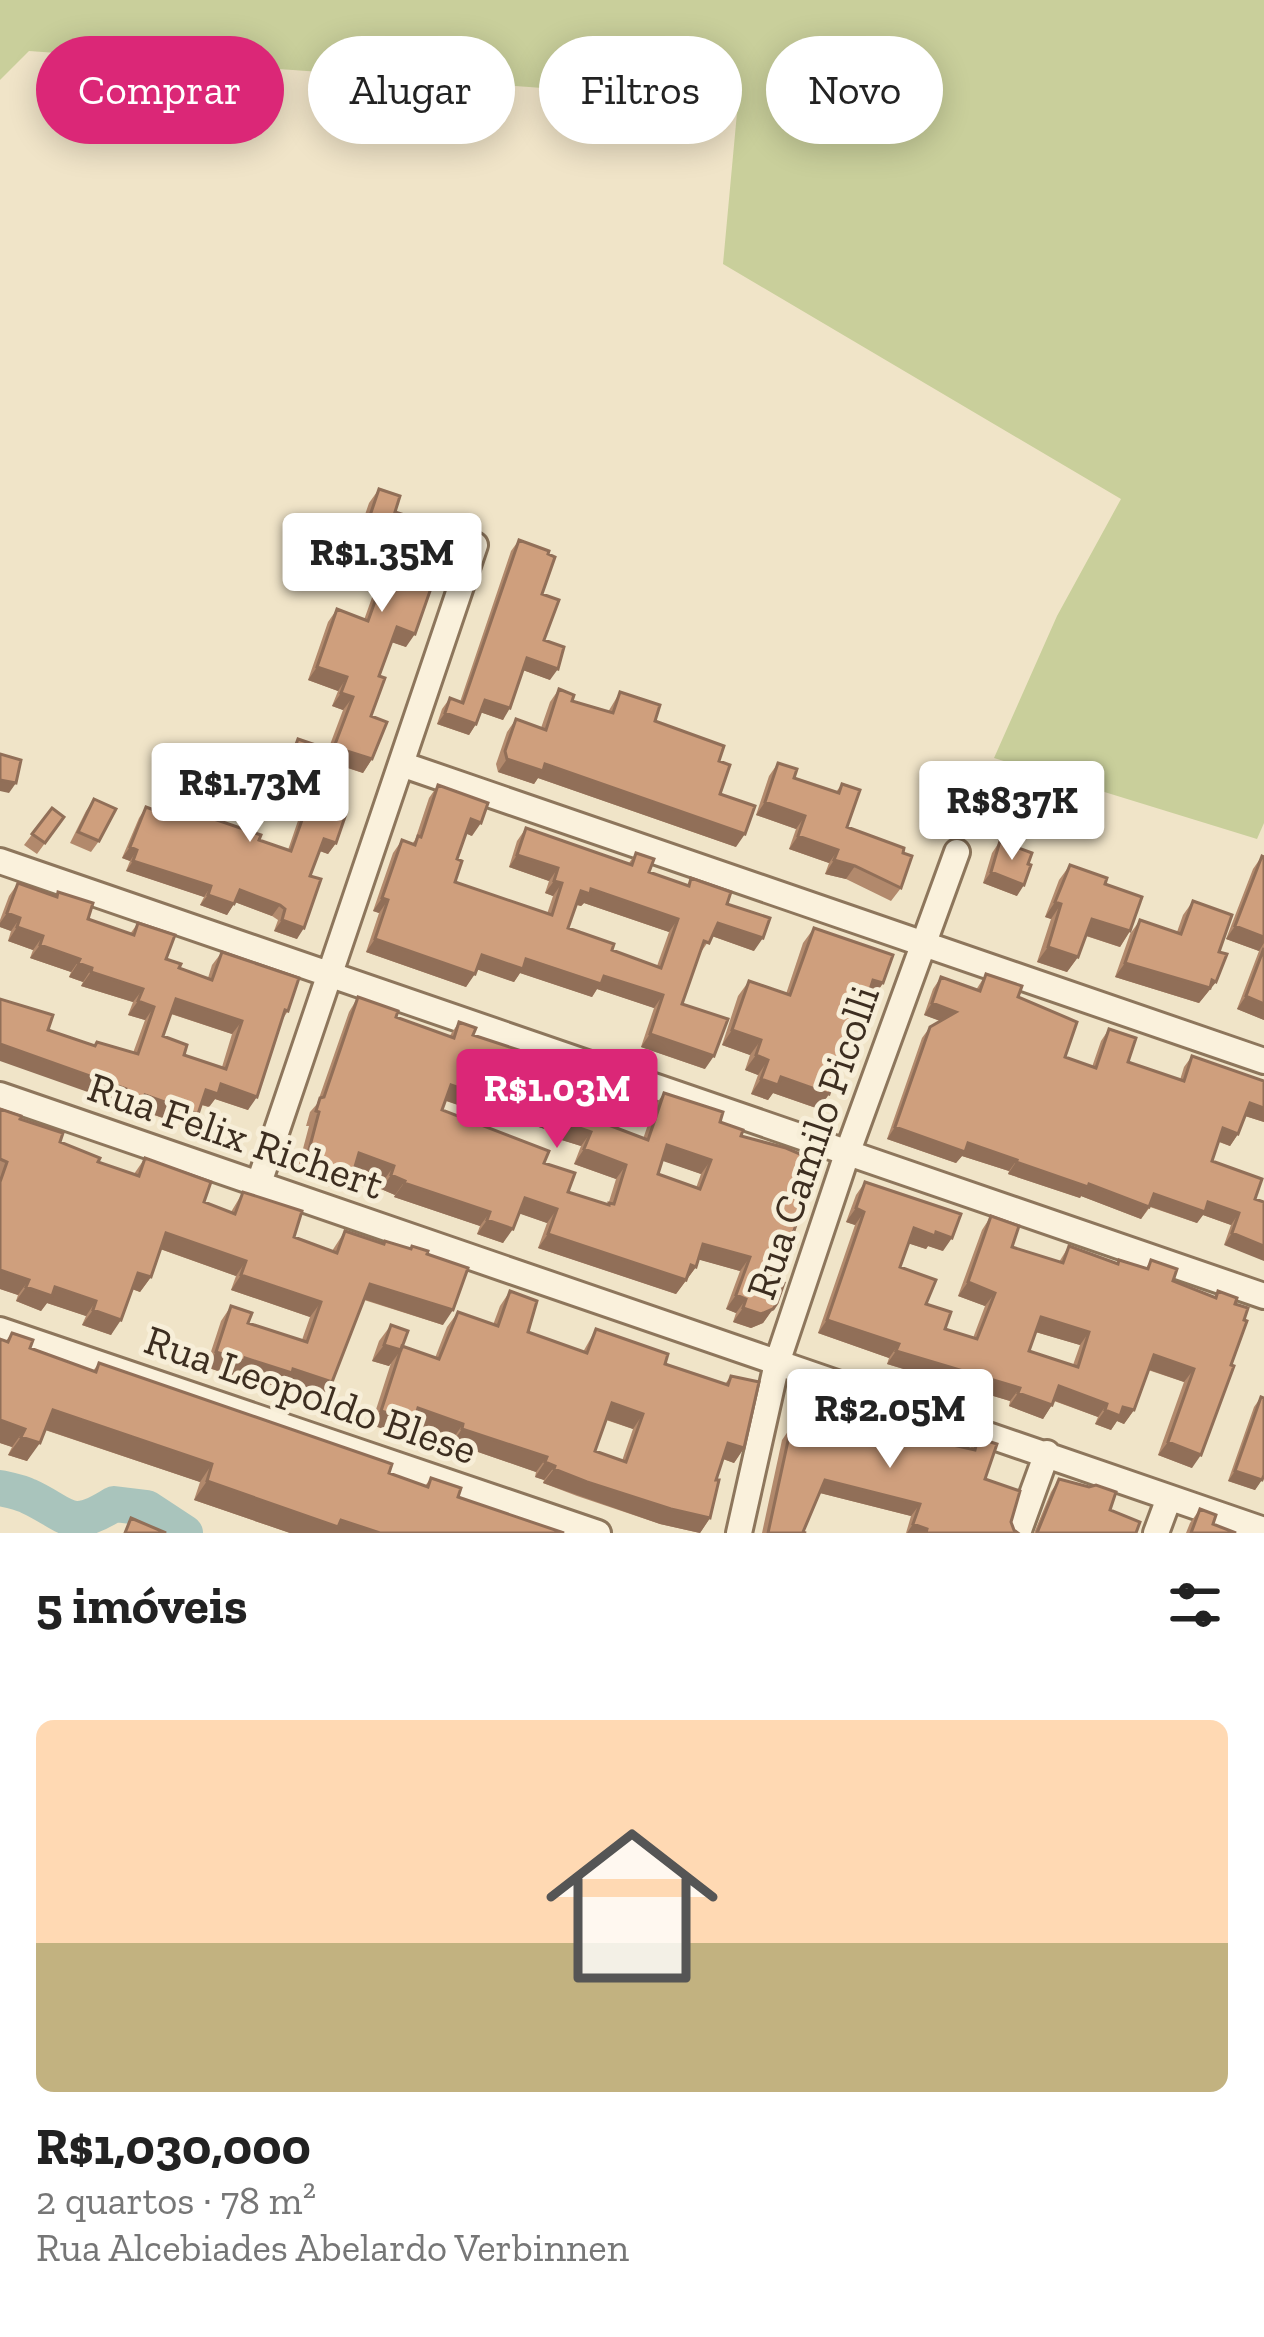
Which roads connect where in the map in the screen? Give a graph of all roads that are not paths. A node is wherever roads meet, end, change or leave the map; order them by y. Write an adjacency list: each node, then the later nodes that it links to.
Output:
1 (476, 545): 2 (street)
2 (401, 764): 5 (street); 6 (street)
3 (957, 852): 5 (street, Rua Camilo Picolli)
4 (0, 861): 6 (street)
5 (923, 944): 7 (street); 9 (street, Rua Camilo Picolli)
6 (330, 976): 9 (street); 10 (street)
7 (1264, 1060)
8 (0, 1095): 10 (street, Rua Felix Richert)
9 (847, 1154): 11 (street); 13 (street, Rua Camilo Picolli)
10 (259, 1183): 13 (street, Rua Felix Richert)
11 (1264, 1296)
12 (0, 1330): 17 (street, Rua Leopoldo Blese)
13 (777, 1363): 14 (street, Rua Felix Richert); 18 (street, Rua Camilo Picolli)
14 (1047, 1453): 15 (street, Rua Felix Richert); 19 (street)
15 (1176, 1500): 16 (street, Rua Felix Richert); 20 (street); 21 (street)
16 (1264, 1530)
17 (598, 1533)
18 (739, 1533)
19 (1018, 1533)
20 (1156, 1533)
21 (1171, 1533)

